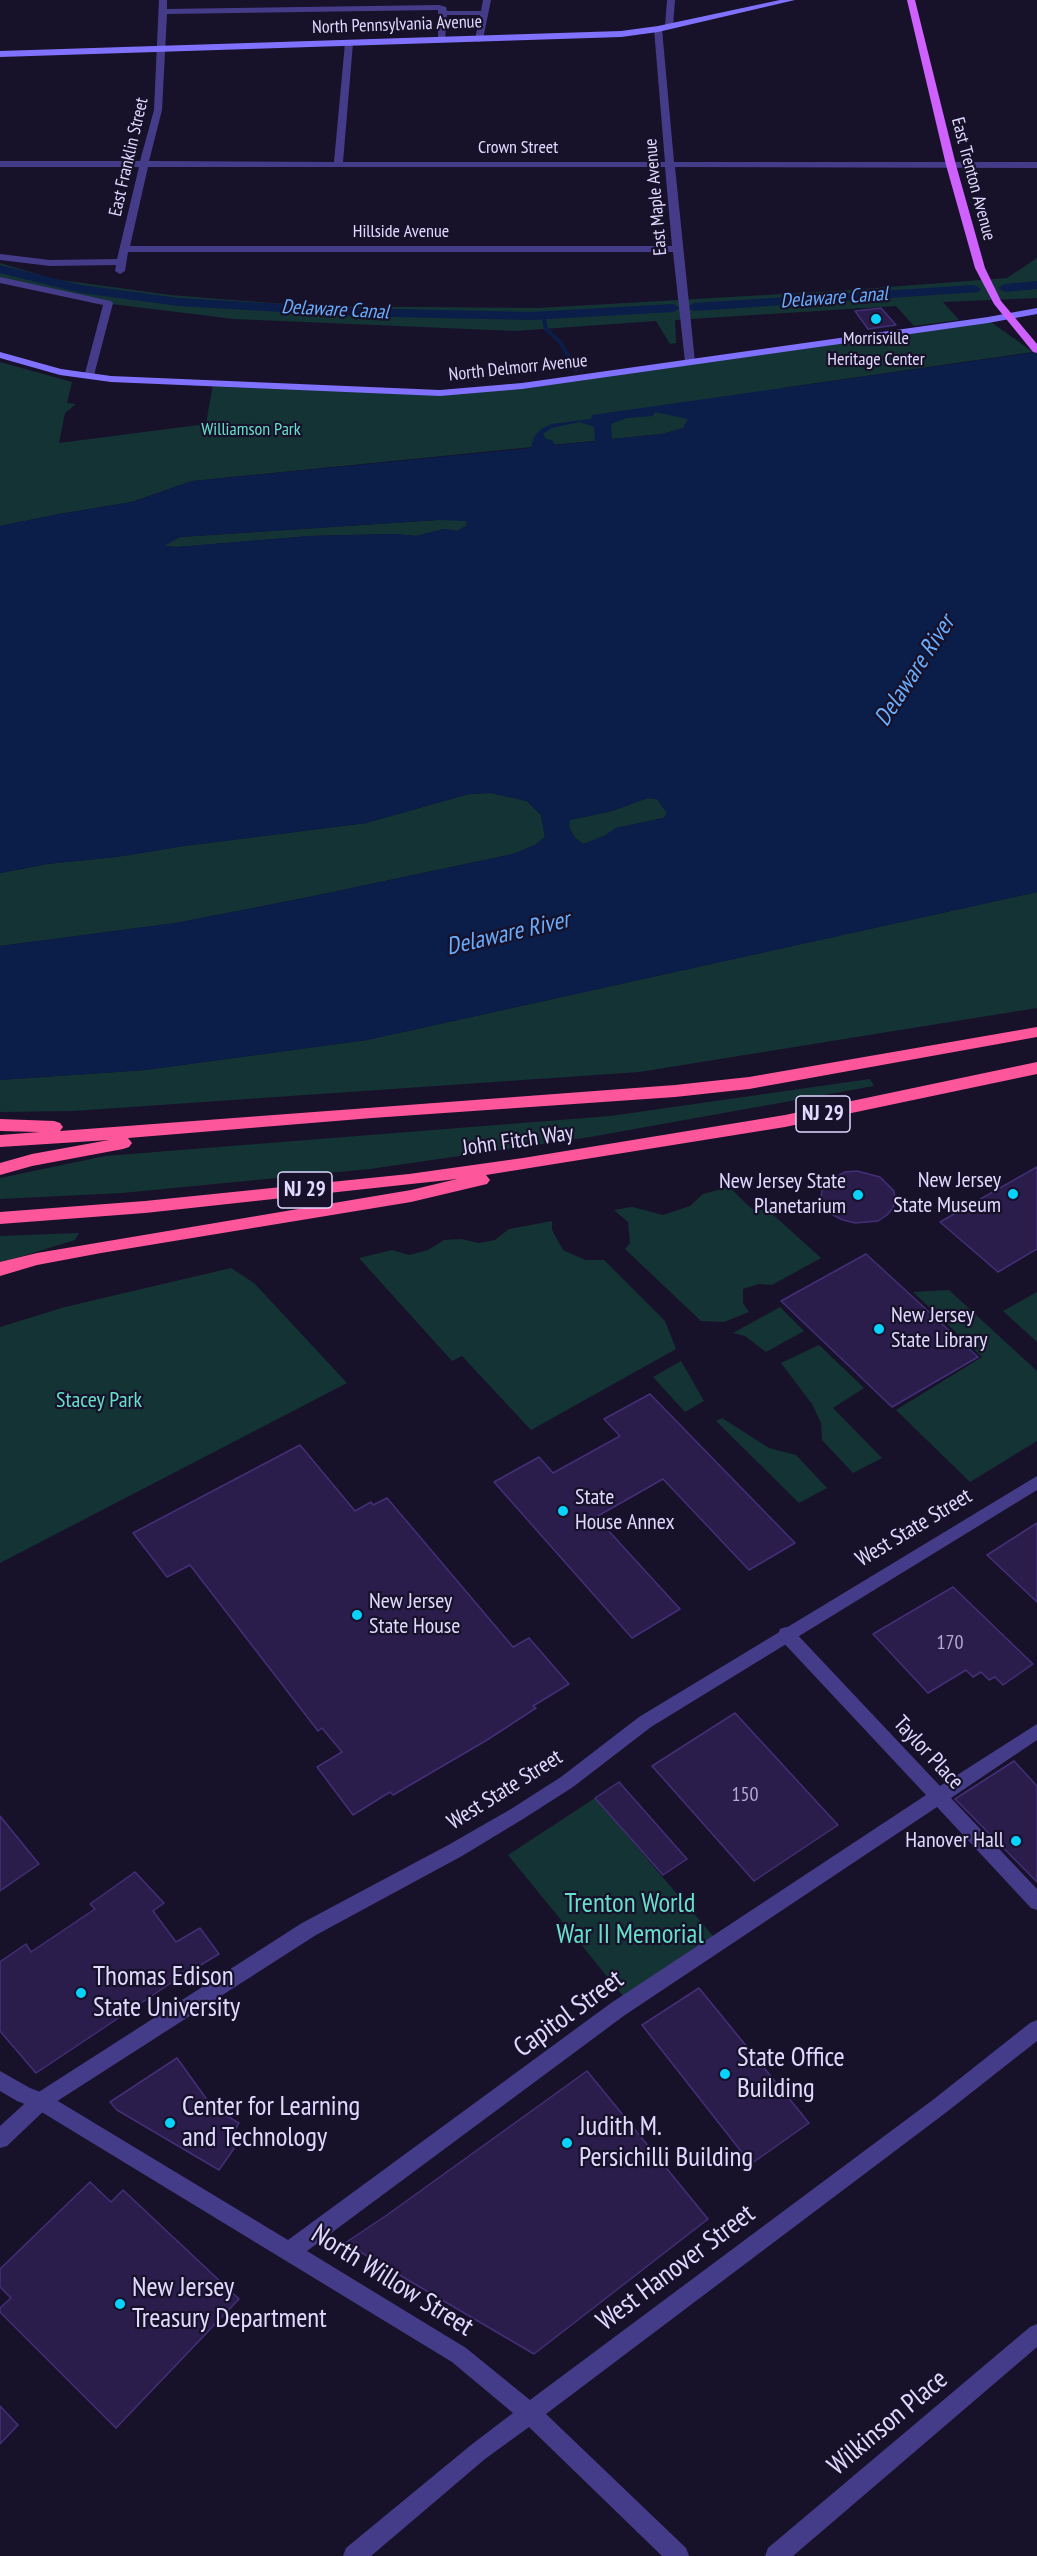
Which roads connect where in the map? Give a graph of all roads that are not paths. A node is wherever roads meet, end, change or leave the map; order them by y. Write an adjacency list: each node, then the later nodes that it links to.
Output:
1 (163, 0): 6 (street, East Franklin Street)
2 (487, 0): 8 (street)
3 (671, 0): 9 (street)
4 (791, 0): 9 (main road, North Pennsylvania Avenue)
5 (911, 0): 20 (main road, East Trenton Avenue)
6 (163, 12): 7 (street); 14 (street, East Franklin Street)
7 (443, 13): 8 (street); 12 (street)
8 (484, 13): 11 (street)
9 (669, 26): 10 (main road, North Pennsylvania Avenue)
10 (658, 28): 11 (main road, North Pennsylvania Avenue); 19 (street, East Maple Avenue)
11 (479, 39): 12 (main road, North Pennsylvania Avenue)
12 (441, 40): 13 (main road, North Pennsylvania Avenue)
13 (349, 43): 14 (main road, North Pennsylvania Avenue); 18 (street)
14 (162, 49): 15 (main road, North Pennsylvania Avenue); 17 (street, East Franklin Street)
15 (0, 54)
16 (0, 164): 17 (street, Crown Street)
17 (145, 164): 18 (street, Crown Street); 22 (street, East Franklin Street)
18 (338, 165): 19 (street, Crown Street)
19 (669, 165): 20 (street, Crown Street); 23 (street, East Maple Avenue)
20 (951, 165): 21 (street, Crown Street); 27 (main road, East Trenton Avenue)
21 (1037, 165)
22 (125, 249): 23 (street, Hillside Avenue); 24 (street, East Franklin Street)
23 (677, 249): 30 (street, East Maple Avenue)
24 (0, 257)
25 (0, 280): 31 (street)
26 (1037, 310): 27 (main road, North Delmorr Avenue)
27 (1009, 316): 28 (main road, East Trenton Avenue); 30 (main road, North Delmorr Avenue)
28 (1037, 350)
29 (0, 355): 31 (main road, North Delmorr Avenue)
30 (690, 362): 31 (main road, North Delmorr Avenue)
31 (89, 377)
32 (1037, 1019): 34 (highway)
33 (1037, 1032): 34 (highway, John Fitch Way / NJ 29)
34 (955, 1046): 36 (highway, John Fitch Way / NJ 29)
35 (1037, 1068): 40 (highway, John Fitch Way / NJ 29)
36 (285, 1120): 38 (highway, John Fitch Way / NJ 29); 41 (highway)
37 (0, 1125): 38 (highway)
38 (148, 1131): 39 (highway, John Fitch Way / NJ 29)
39 (0, 1141)
40 (608, 1151): 42 (highway, John Fitch Way / NJ 29); 43 (highway)
41 (0, 1169)
42 (0, 1218)
43 (0, 1269)
44 (1037, 1482): 45 (street, West State Street)
45 (786, 1634): 47 (street, Taylor Place); 51 (street, West State Street)
46 (1037, 1731): 47 (street, Capitol Street)
47 (937, 1795): 48 (street, Taylor Place); 53 (street, Capitol Street)
48 (1037, 1902)
49 (1037, 2029): 55 (street, West Hanover Street)
50 (0, 2080): 51 (street, North Willow Street)
51 (41, 2101): 52 (street, West State Street); 53 (street, North Willow Street)
52 (0, 2139)
53 (290, 2251): 55 (street, North Willow Street)
54 (1037, 2334): 58 (street, Wilkinson Place)
55 (530, 2413): 56 (street, West Hanover Street); 57 (street, North Willow Street)
56 (354, 2556)
57 (678, 2556)
58 (776, 2556)

